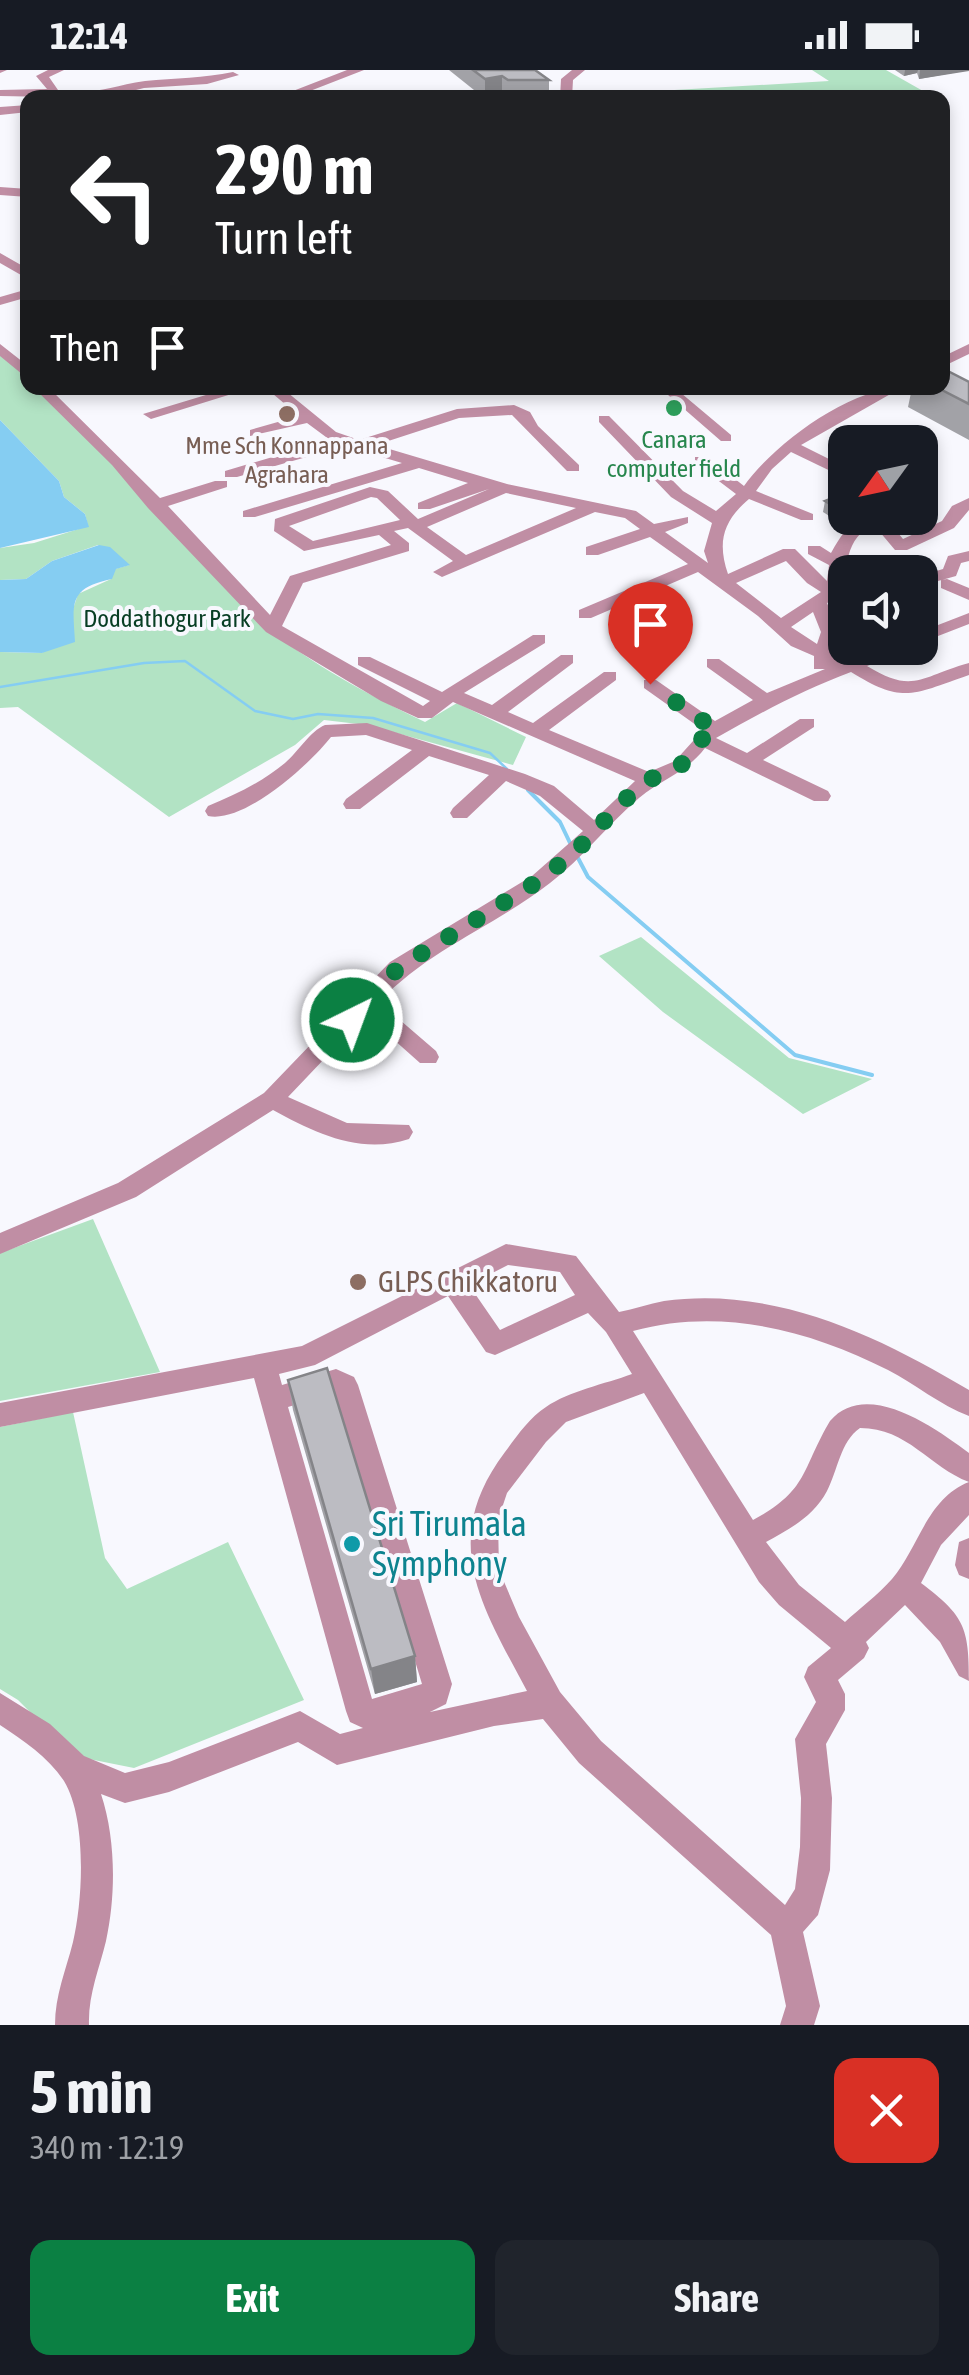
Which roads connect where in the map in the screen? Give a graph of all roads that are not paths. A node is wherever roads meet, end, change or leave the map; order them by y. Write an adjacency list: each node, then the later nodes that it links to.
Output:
1 (58, 70): 11 (street)
2 (184, 70): 7 (street)
3 (307, 70): 9 (street)
4 (579, 70): 17 (street)
5 (348, 71): 9 (street)
6 (232, 75): 10 (street)
7 (142, 79): 10 (street); 14 (street)
8 (72, 80): 11 (street)
9 (324, 80): 16 (street)
10 (200, 82): 15 (street)
11 (50, 88): 12 (street); 13 (street)
12 (30, 90)
13 (54, 90)
14 (109, 90)
15 (212, 90)
16 (299, 90)
17 (566, 90)
18 (0, 348): 19 (street)
19 (20, 367)
20 (48, 395): 40 (street)
21 (219, 395): 25 (street)
22 (282, 395): 26 (street)
23 (675, 395): 29 (street)
24 (879, 395): 31 (street)
25 (150, 414)
26 (310, 418): 28 (street); 30 (street)
27 (604, 418): 47 (street)
28 (256, 433)
29 (726, 438)
30 (352, 443): 33 (street); 35 (street); 40 (street)
31 (792, 447): 34 (street); 38 (street)
32 (702, 460): 38 (street)
33 (422, 462): 36 (street); 44 (street)
34 (828, 464)
35 (574, 468)
36 (484, 482): 37 (street); 41 (street)
37 (504, 488): 42 (street); 48 (street)
38 (744, 497): 43 (street); 45 (street); 47 (street)
39 (969, 503): 49 (street)
40 (154, 505): 75 (street)
41 (424, 506)
42 (589, 508): 50 (street); 61 (street)
43 (775, 513)
44 (249, 514)
45 (808, 517)
46 (682, 520): 50 (street)
47 (721, 521): 66 (street)
48 (414, 524): 51 (street); 51 (street); 61 (street)
49 (938, 529)
50 (654, 530): 57 (street); 62 (street)
51 (384, 531): 58 (street)
52 (848, 535): 55 (street)
53 (889, 535): 54 (street)
54 (924, 535)
55 (837, 549): 56 (street); 59 (street)
56 (814, 550)
57 (592, 551)
58 (388, 553): 63 (street); 75 (street)
59 (837, 555)
60 (969, 556): 65 (street)
61 (465, 562): 64 (street)
62 (698, 566): 66 (street); 72 (street)
63 (407, 567)
64 (442, 572)
65 (938, 578)
66 (722, 583): 68 (street); 74 (street)
67 (948, 584): 69 (street)
68 (828, 586)
69 (969, 595)
70 (828, 598): 71 (street)
71 (818, 603): 74 (street); 78 (street)
72 (585, 614)
73 (969, 618): 76 (street)
74 (780, 626): 78 (street)
75 (272, 628): 87 (street)
76 (938, 631)
77 (538, 639): 87 (street)
78 (822, 653): 84 (street); 84 (street)
79 (567, 659): 89 (street)
80 (364, 660): 87 (street)
81 (712, 664): 88 (street)
82 (855, 665): 84 (street)
83 (969, 670): 84 (street)
84 (837, 672): 88 (street)
85 (610, 676): 91 (street)
86 (650, 684): 92 (street)
87 (448, 698): 89 (street)
88 (766, 701): 92 (street)
89 (494, 713): 91 (street)
90 (806, 723): 94 (street)
91 (535, 731): 96 (street)
92 (709, 734): 94 (street); 96 (street)
93 (428, 747): 95 (street); 98 (street); 99 (street)
94 (748, 761): 97 (street)
95 (504, 773): 100 (street); 101 (street)
96 (649, 780): 101 (street)
97 (821, 796)
98 (353, 804)
99 (215, 811)
100 (460, 813)
101 (595, 831): 102 (street)
102 (367, 1004): 103 (street); 104 (street)
103 (428, 1057)
104 (272, 1098): 105 (street); 106 (street)
105 (401, 1132)
106 (0, 1244)
107 (452, 1282): 108 (street); 108 (street); 110 (street)
108 (592, 1299): 109 (street)
109 (615, 1324): 111 (street); 113 (street)
110 (271, 1364): 112 (street); 114 (street)
111 (650, 1379): 117 (street); 123 (street)
112 (282, 1397): 112 (street)
113 (969, 1404)
114 (0, 1414)
115 (969, 1470): 117 (street)
116 (969, 1495): 120 (street)
117 (748, 1536): 121 (street)
118 (969, 1551): 119 (street)
119 (969, 1565)
120 (904, 1587): 121 (street); 122 (street)
121 (846, 1641): 126 (street)
122 (969, 1666)
123 (549, 1703): 125 (street); 126 (street)
124 (0, 1708): 125 (street)
125 (73, 1767): 127 (street)
126 (785, 1926): 128 (street)
127 (72, 2025)
128 (798, 2025)

